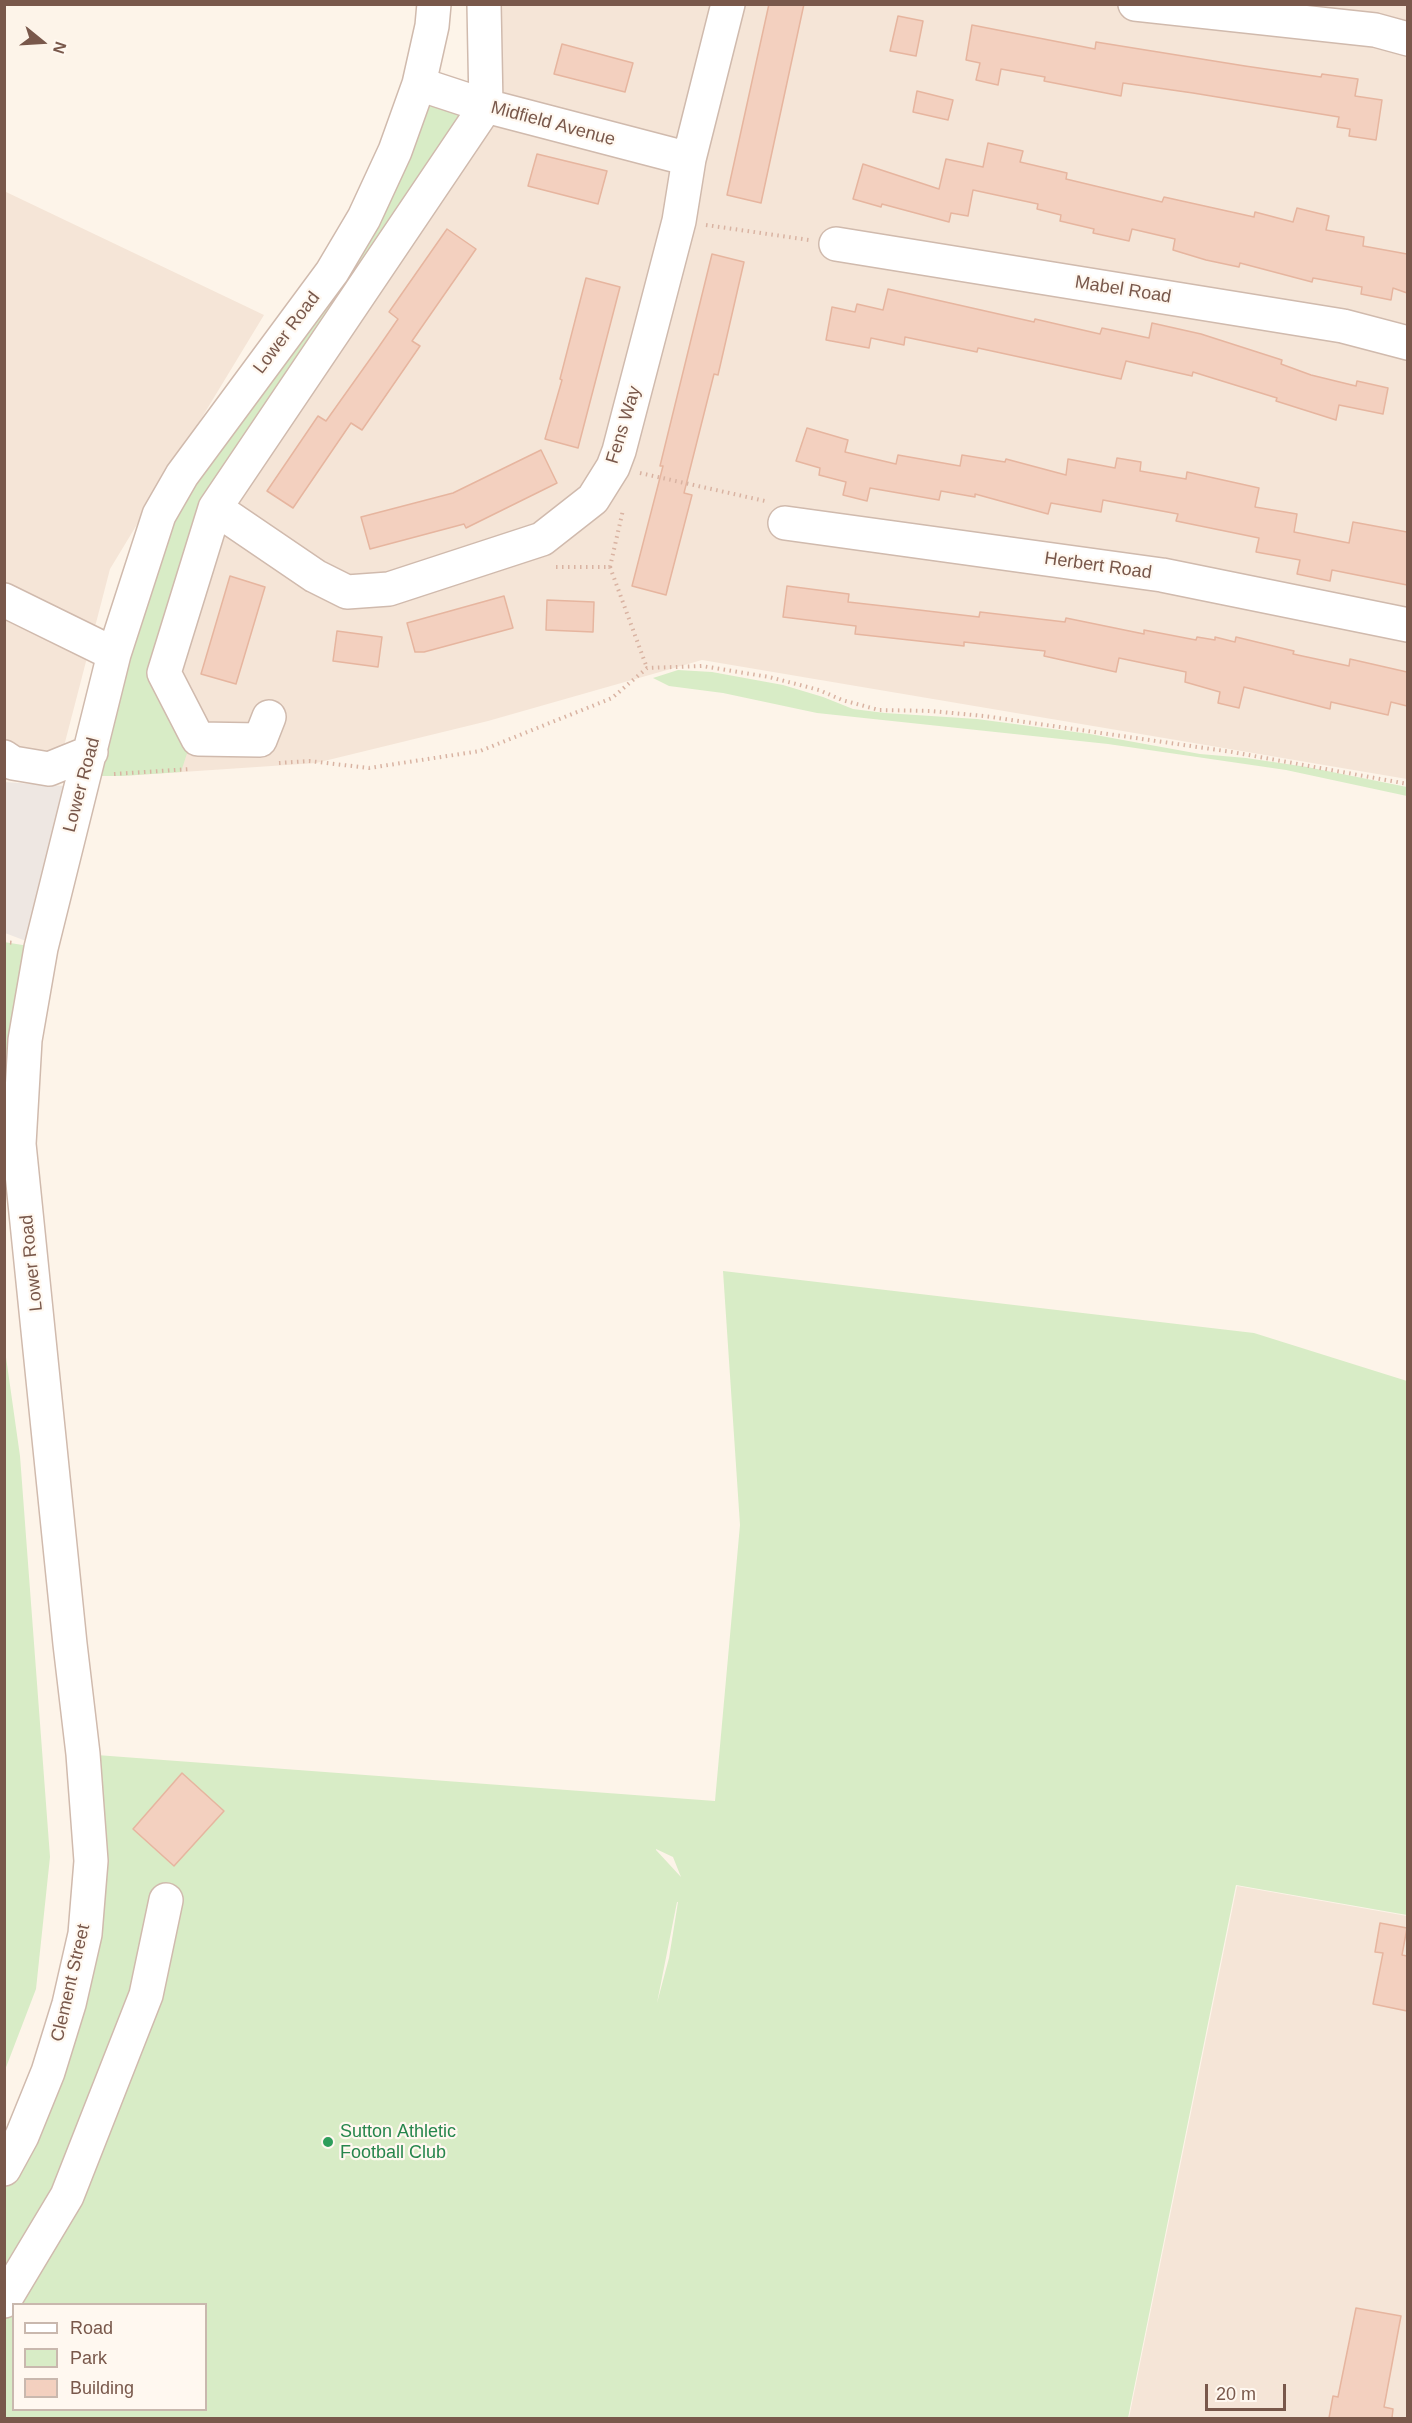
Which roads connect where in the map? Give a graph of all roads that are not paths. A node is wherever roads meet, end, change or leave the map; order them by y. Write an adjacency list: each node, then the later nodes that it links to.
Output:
1 (434, 4): 7 (street, Lower Road)
2 (484, 4): 8 (street)
3 (728, 4): 9 (street, Fens Way)
4 (1135, 4): 5 (street)
5 (1365, 17): 6 (street)
6 (1407, 39)
7 (419, 84): 8 (street, Midfield Avenue); 16 (street, Lower Road)
8 (486, 106): 9 (street, Midfield Avenue); 12 (street, Lower Road)
9 (689, 159): 12 (street, Fens Way)
10 (824, 242): 11 (street, Mabel Road)
11 (1407, 344)
12 (215, 508): 17 (street, Lower Road)
13 (785, 523): 15 (street, Herbert Road)
14 (4, 600): 16 (street)
15 (1407, 625)
16 (114, 654): 18 (street, Lower Road)
17 (269, 717)
18 (91, 752): 19 (street); 20 (street, Lower Road)
19 (4, 757)
20 (70, 1644): 22 (street, Clement Street)
21 (166, 1900): 23 (street)
22 (4, 2169)
23 (4, 2301)

